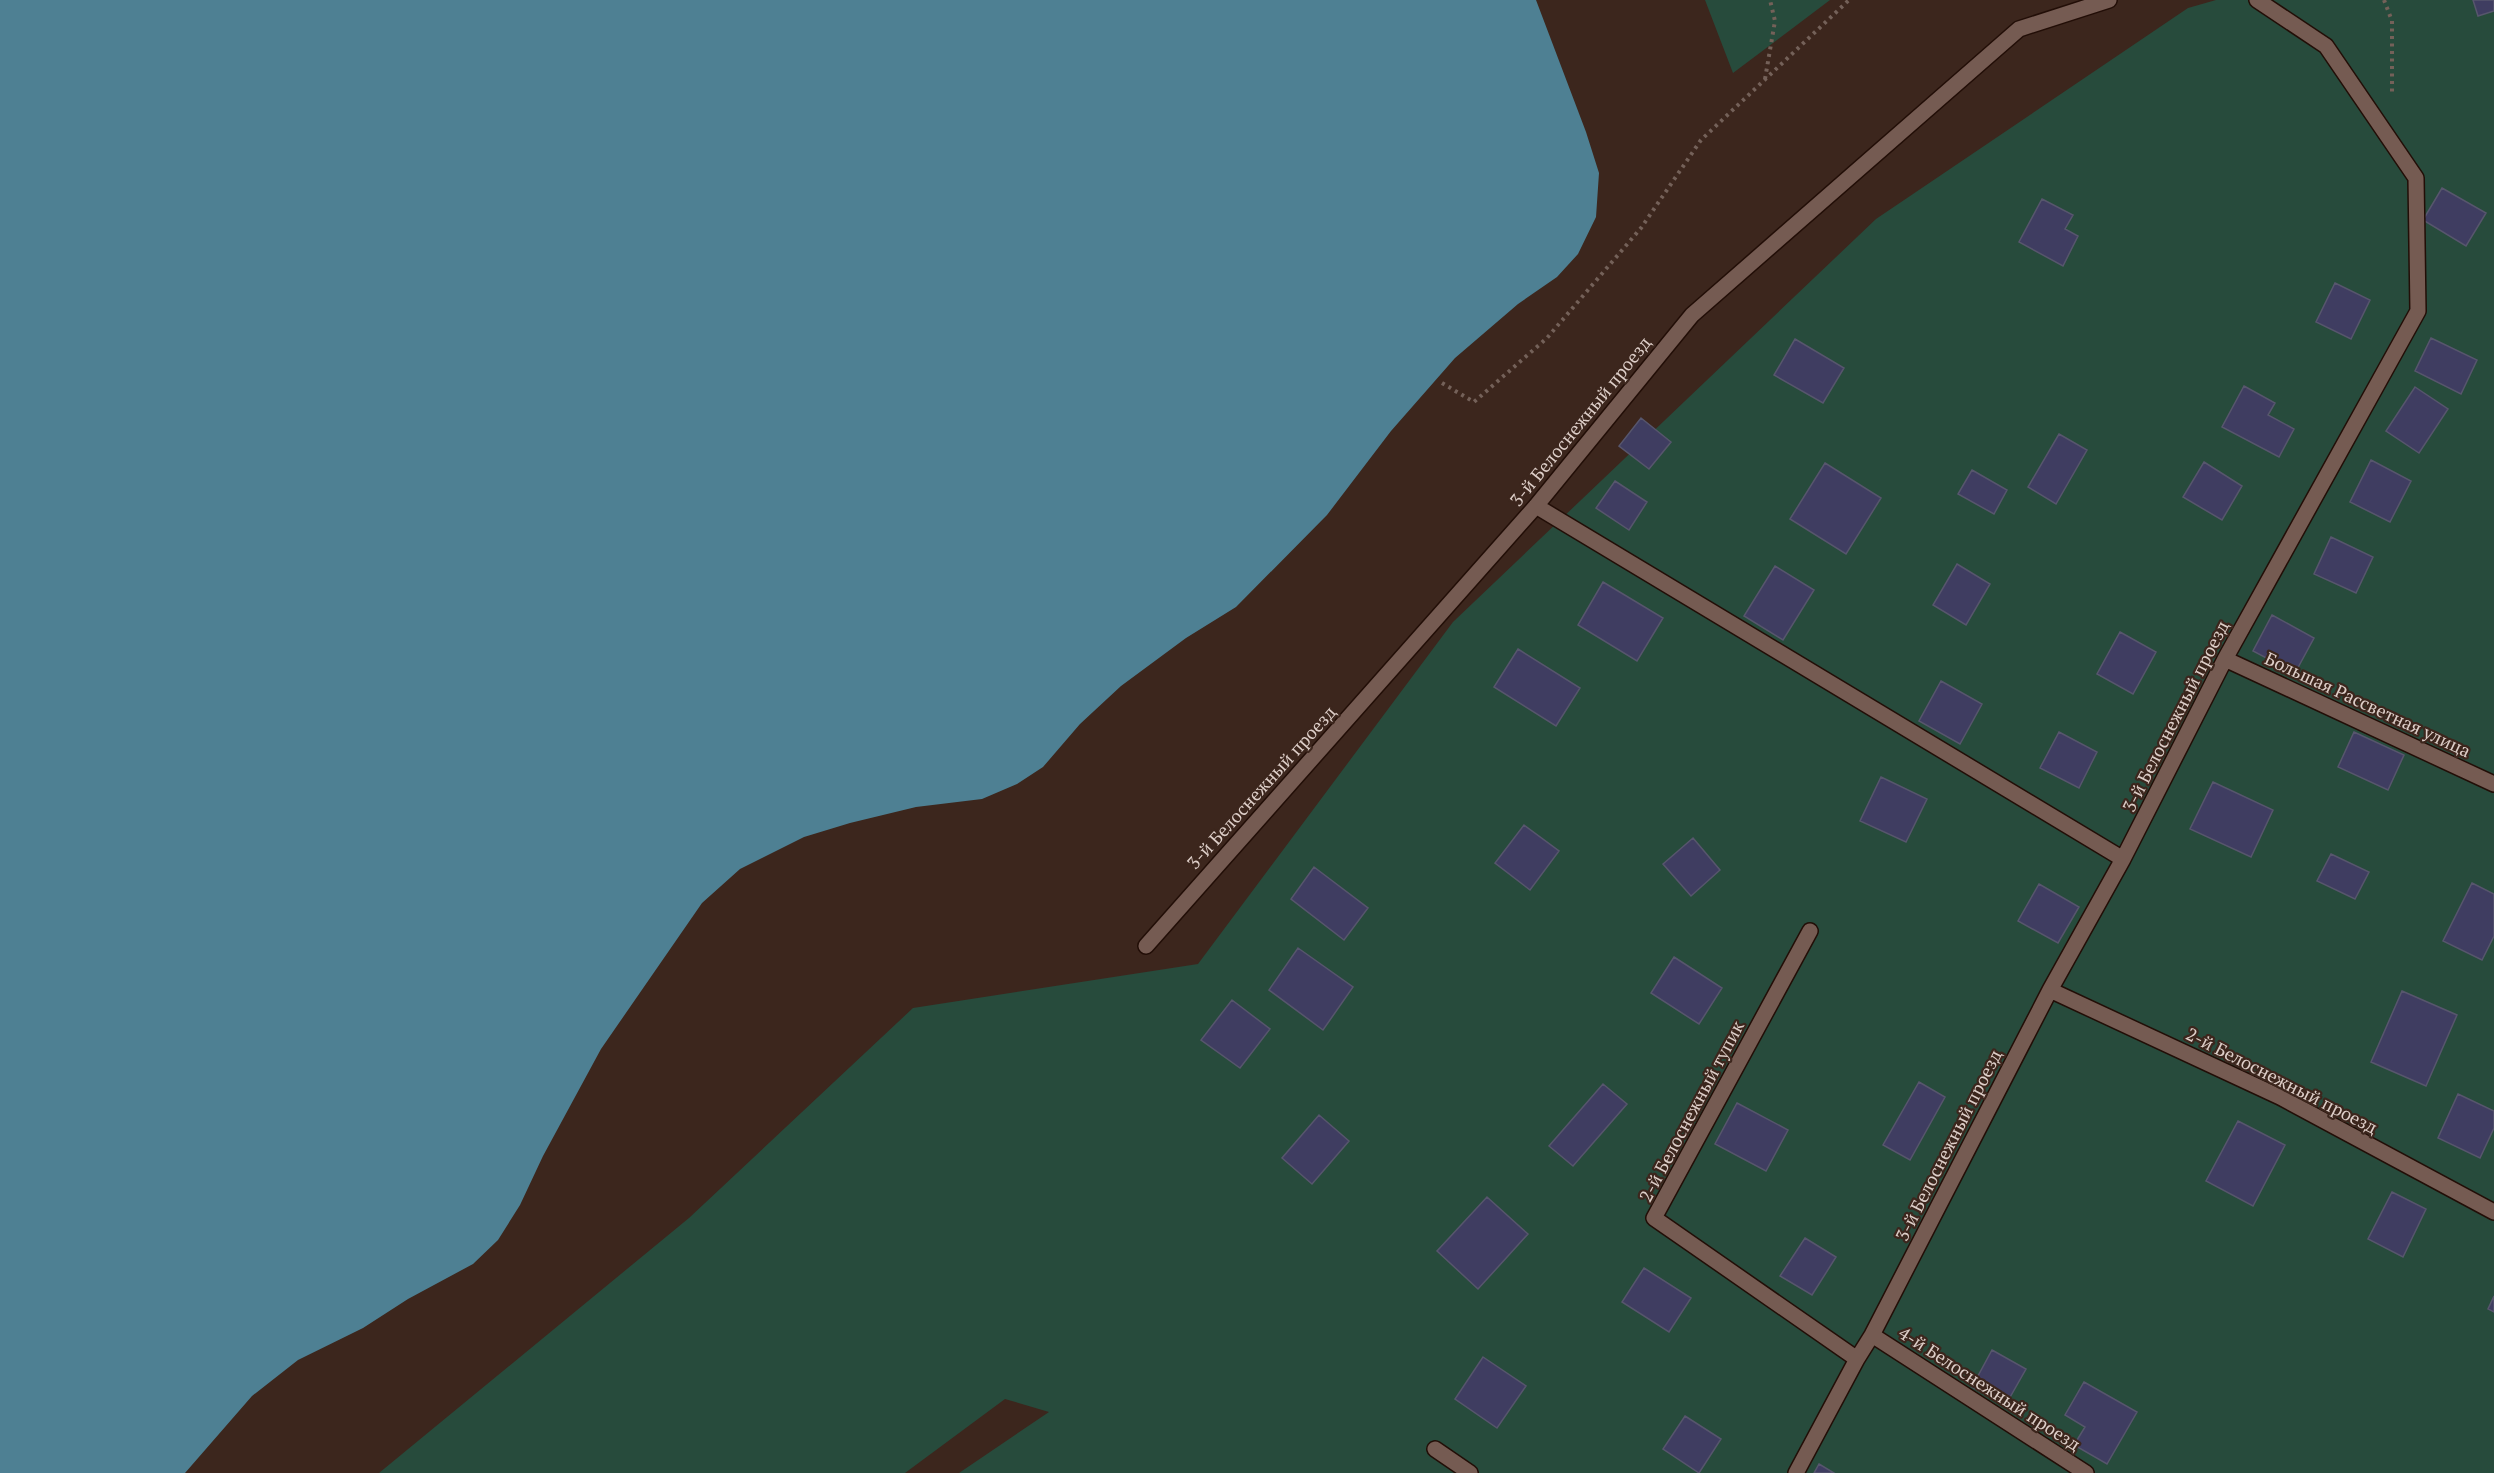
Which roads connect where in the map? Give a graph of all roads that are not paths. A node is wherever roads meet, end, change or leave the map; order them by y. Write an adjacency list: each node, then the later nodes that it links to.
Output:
1 (2109, 0): 3 (lane, 3-й Белоснежный проезд)
2 (2257, 0): 4 (lane, 3-й Белоснежный проезд)
3 (1536, 506): 6 (lane); 8 (lane, 3-й Белоснежный проезд)
4 (2225, 659): 5 (lane, Большая Рассветная улица); 6 (lane, 3-й Белоснежный проезд)
5 (2494, 784)
6 (2123, 859): 9 (lane, 3-й Белоснежный проезд)
7 (1810, 931): 12 (lane, 2-й Белоснежный тупик)
8 (1146, 946)
9 (2050, 990): 10 (lane, 2-й Белоснежный проезд); 11 (lane, 3-й Белоснежный проезд)
10 (2494, 1212)
11 (1872, 1335): 12 (lane, 3-й Белоснежный проезд); 16 (lane, 4-й Белоснежный проезд)
12 (1857, 1359): 15 (lane, 3-й Белоснежный проезд)
13 (1435, 1449): 14 (lane)
14 (1470, 1473)
15 (1796, 1473)
16 (2086, 1473)

